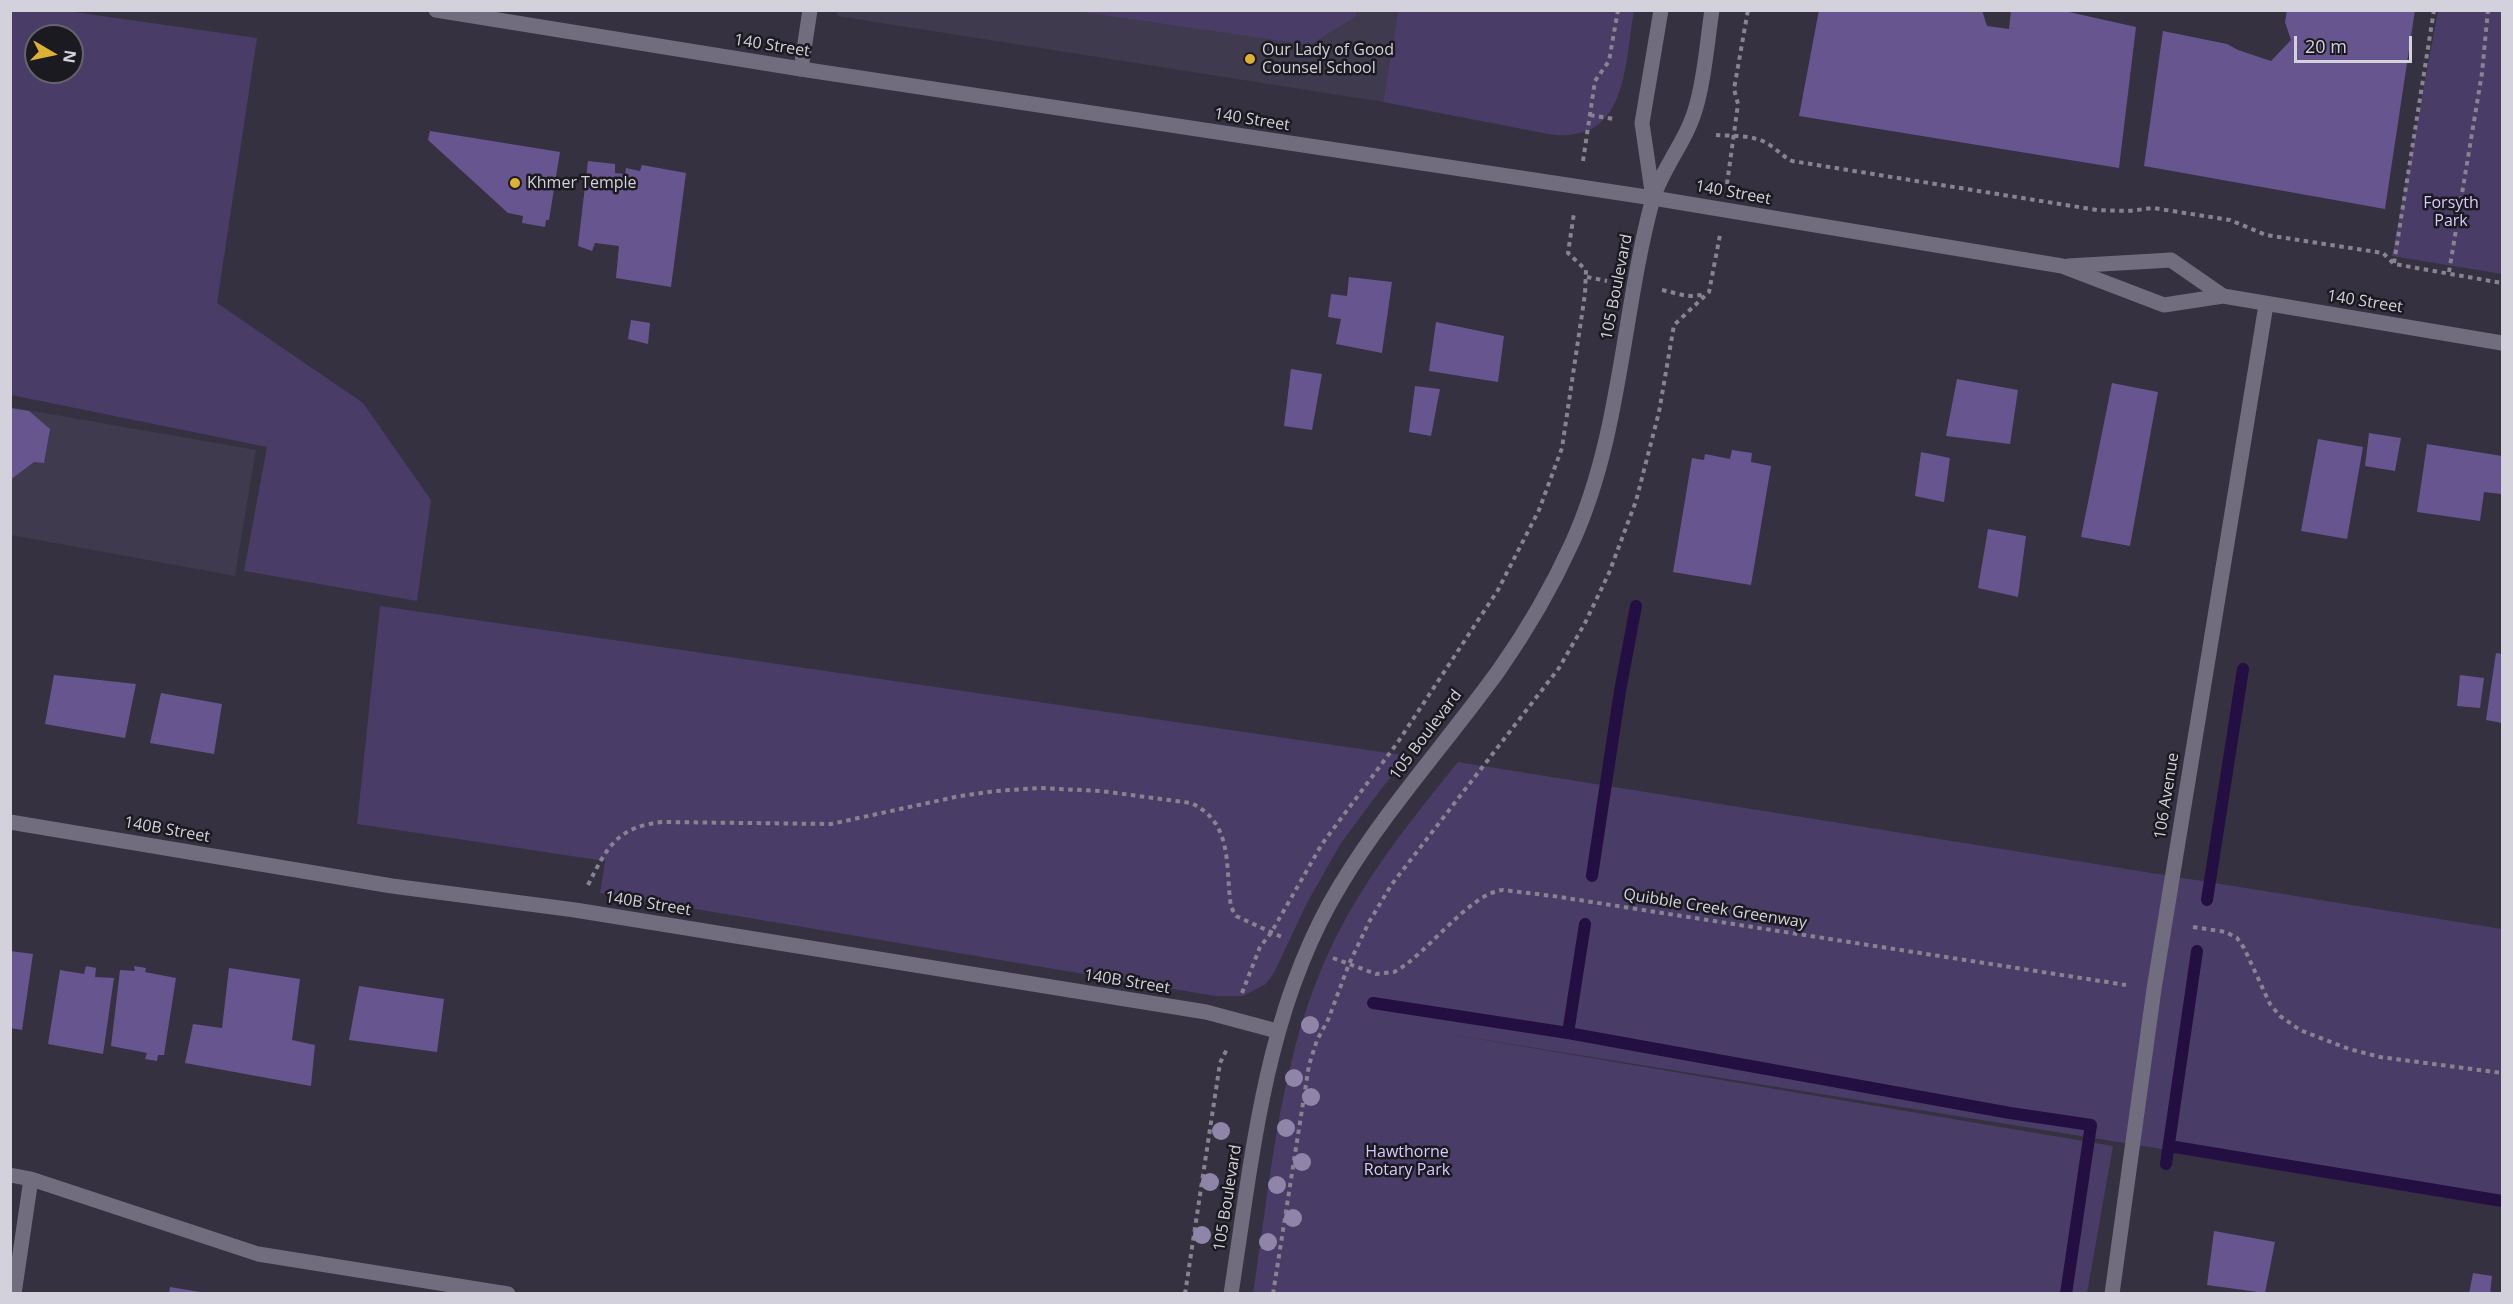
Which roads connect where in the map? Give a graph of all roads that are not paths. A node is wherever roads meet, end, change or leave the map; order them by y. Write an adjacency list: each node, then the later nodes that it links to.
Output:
1 (436, 10): 5 (street, 140 Street)
2 (810, 10): 5 (street)
3 (1661, 10): 6 (street, 105 Boulevard)
4 (1712, 10): 6 (street, 105 Boulevard)
5 (801, 69): 6 (street, 140 Street)
6 (1653, 198): 7 (street, 140 Street); 12 (street, 105 Boulevard)
7 (2062, 266): 8 (street, 140 Street); 8 (street, 140 Street)
8 (2223, 296): 9 (street, 140 Street)
9 (2266, 305): 10 (street, 140 Street); 18 (street, 106 Avenue)
10 (2502, 343)
11 (10, 822): 12 (street, 140B Street)
12 (1277, 1031): 17 (street, 105 Boulevard)
13 (10, 1176): 14 (street)
14 (31, 1179): 15 (street); 16 (street)
15 (14, 1293)
16 (508, 1293)
17 (1231, 1293)
18 (2112, 1293)

